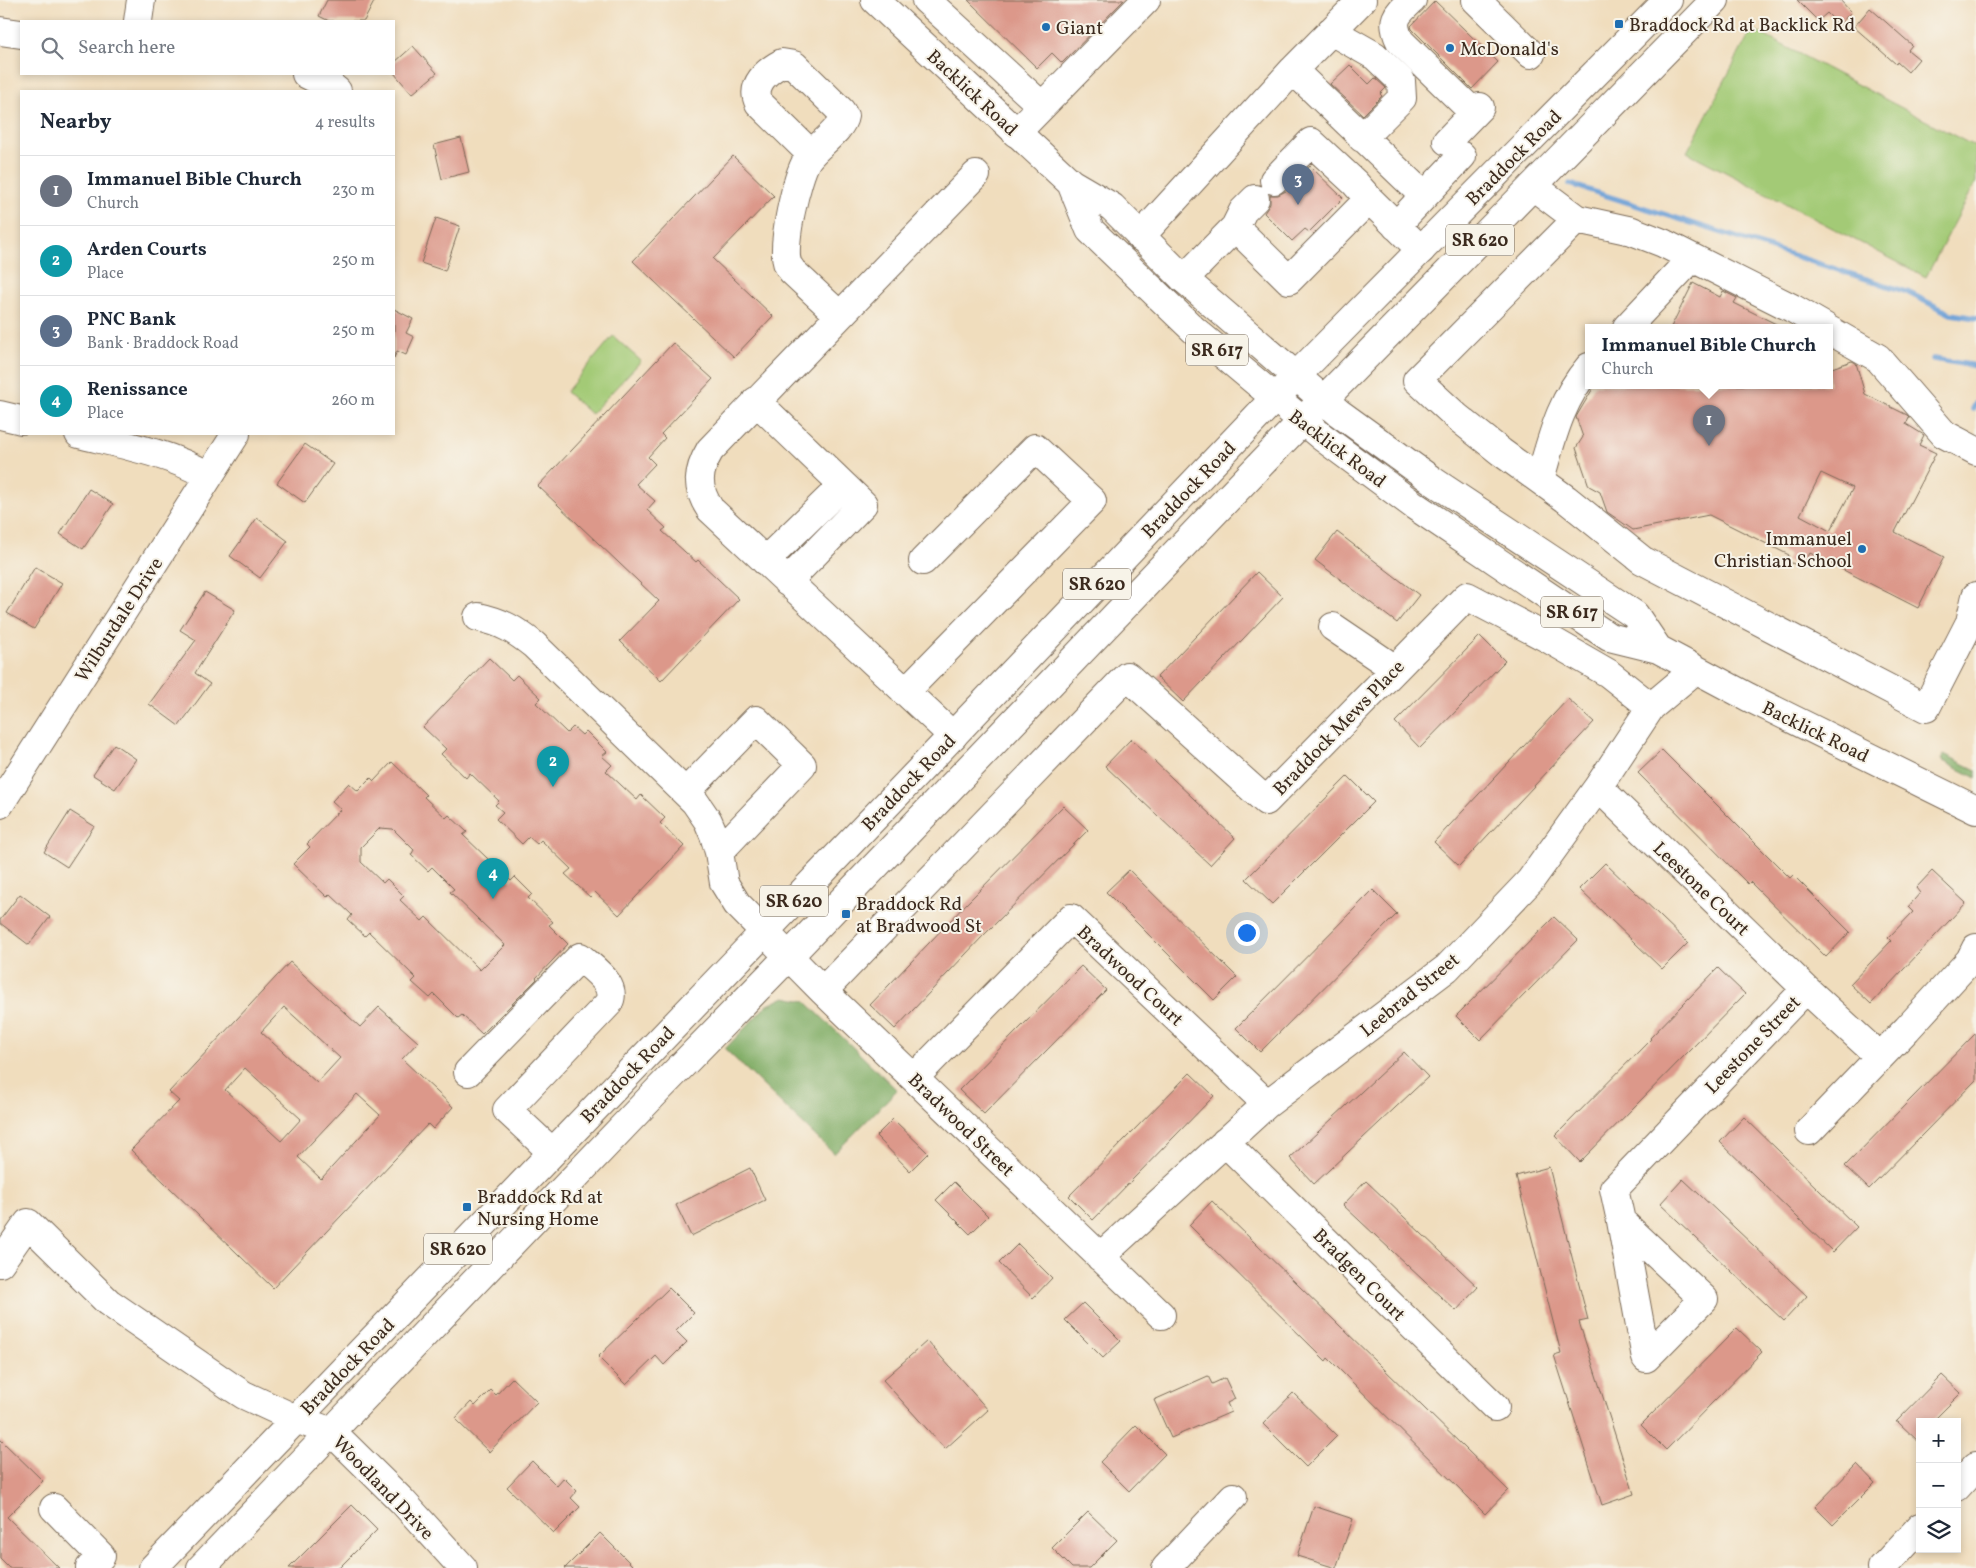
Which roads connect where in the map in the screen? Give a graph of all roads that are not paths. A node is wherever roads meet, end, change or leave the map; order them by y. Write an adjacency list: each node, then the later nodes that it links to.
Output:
1 (141, 0): 11 (main road)
2 (875, 0): 21 (main road, Backlick Road / SR 617)
3 (926, 0): 20 (main road)
4 (1146, 0): 20 (main road)
5 (1362, 0): 14 (main road)
6 (1412, 0): 28 (main road)
7 (1458, 0): 12 (main road)
8 (1476, 0): 12 (main road)
9 (1668, 0): 35 (main road, Braddock Road / SR 620)
10 (1707, 3): 27 (main road, Braddock Road / SR 620)
11 (138, 20)
12 (1503, 26): 16 (main road)
13 (0, 31): 15 (main road)
14 (1331, 31): 17 (main road); 22 (main road)
15 (20, 34)
16 (1531, 54)
17 (1293, 70): 22 (main road); 34 (main road)
18 (310, 75): 19 (main road)
19 (335, 90)
20 (1042, 106): 21 (main road)
21 (1016, 133): 26 (main road, Backlick Road / SR 617)
22 (1362, 138): 28 (main road)
23 (811, 154): 38 (main road)
24 (976, 175): 38 (main road)
25 (1274, 180): 30 (main road)
26 (1070, 183): 34 (main road, Backlick Road / SR 617); 44 (main road, Backlick Road / SR 617)
27 (1534, 186): 31 (main road); 45 (main road, Braddock Road / SR 620)
28 (1424, 196): 32 (main road)
29 (1255, 199): 33 (main road)
30 (1368, 200): 32 (main road); 33 (main road)
31 (1577, 219): 36 (main road); 54 (main road)
32 (1396, 226): 35 (main road)
33 (1235, 227): 37 (main road)
34 (1140, 237): 37 (main road, Backlick Road / SR 617)
35 (1421, 250): 43 (main road, Braddock Road / SR 620)
36 (1692, 258): 39 (main road); 40 (main road)
37 (1184, 279): 43 (main road, Backlick Road / SR 617)
38 (840, 315): 46 (main road)
39 (1630, 324)
40 (1820, 324)
41 (1833, 332): 52 (main road)
42 (1585, 373): 54 (main road)
43 (1295, 377): 44 (main road, Braddock Road / SR 620); 45 (main road, Backlick Road / SR 617)
44 (1274, 398): 49 (main road, Backlick Road / SR 617); 67 (main road, Braddock Road / SR 620)
45 (1324, 400): 49 (main road, Braddock Road / SR 620); 62 (main road, Backlick Road / SR 617)
46 (756, 401): 55 (main road); 56 (main road)
47 (0, 415): 48 (main road)
48 (20, 420)
49 (1303, 422): 62 (main road, Backlick Road / SR 617); 75 (main road, Braddock Road / SR 620)
50 (84, 435): 53 (main road)
51 (235, 435): 53 (main road, Wilburdale Drive)
52 (1976, 451)
53 (209, 476): 70 (main road, Wilburdale Drive)
54 (1540, 480): 59 (main road)
55 (843, 485): 56 (main road); 58 (main road)
56 (765, 561): 58 (main road)
57 (923, 561): 65 (main road)
58 (787, 582): 65 (main road)
59 (1976, 596)
60 (478, 617): 69 (main road, Bradwood Street)
61 (1333, 627): 63 (main road)
62 (1658, 649): 64 (main road, Backlick Road / SR 617)
63 (1395, 669): 66 (main road, Braddock Mews Place); 77 (main road, Braddock Mews Place)
64 (1695, 670): 66 (main road, Leebrad Street); 71 (main road, Backlick Road / SR 617)
65 (905, 692): 67 (main road)
66 (1651, 706): 68 (main road, Leebrad Street)
67 (952, 736): 73 (main road, Braddock Road / SR 620)
68 (1598, 787): 76 (main road, Leestone Court); 81 (main road, Leebrad Street)
69 (686, 792): 72 (main road, Bradwood Street); 72 (main road)
70 (0, 804)
71 (1976, 810)
72 (719, 852): 73 (main road, Bradwood Street)
73 (765, 932): 75 (main road, Bradwood Street); 84 (main road, Braddock Road / SR 620)
74 (1976, 948): 78 (main road)
75 (789, 956): 77 (main road, Bradwood Street); 91 (main road, Braddock Road / SR 620)
76 (1806, 989): 78 (main road, Leestone Street); 85 (main road, Leestone Street)
77 (824, 991): 80 (main road, Bradwood Street)
78 (1880, 1057): 82 (main road)
79 (468, 1072): 84 (main road)
80 (914, 1078): 81 (main road, Bradwood Court); 86 (main road, Bradwood Street)
81 (1267, 1104): 83 (main road, Leebrad Street)
82 (1809, 1131)
83 (1225, 1142): 86 (main road, Leebrad Street); 89 (main road, Bradgen Court)
84 (552, 1152): 90 (main road, Braddock Road / SR 620)
85 (1621, 1221)
86 (1100, 1257): 88 (main road, Bradwood Street)
87 (0, 1263): 90 (main road, Woodland Drive)
88 (1160, 1316)
89 (1495, 1407)
90 (296, 1419): 91 (main road, Woodland Drive); 98 (main road, Braddock Road / SR 620)
91 (332, 1432): 99 (main road, Braddock Road / SR 620); 100 (main road, Woodland Drive)
92 (1976, 1466): 93 (main road)
93 (1961, 1483)
94 (1233, 1497): 101 (main road)
95 (54, 1508): 97 (main road)
96 (1916, 1531): 102 (main road)
97 (90, 1568)
98 (153, 1568)
99 (201, 1568)
100 (463, 1568)
101 (1166, 1568)
102 (1882, 1568)

